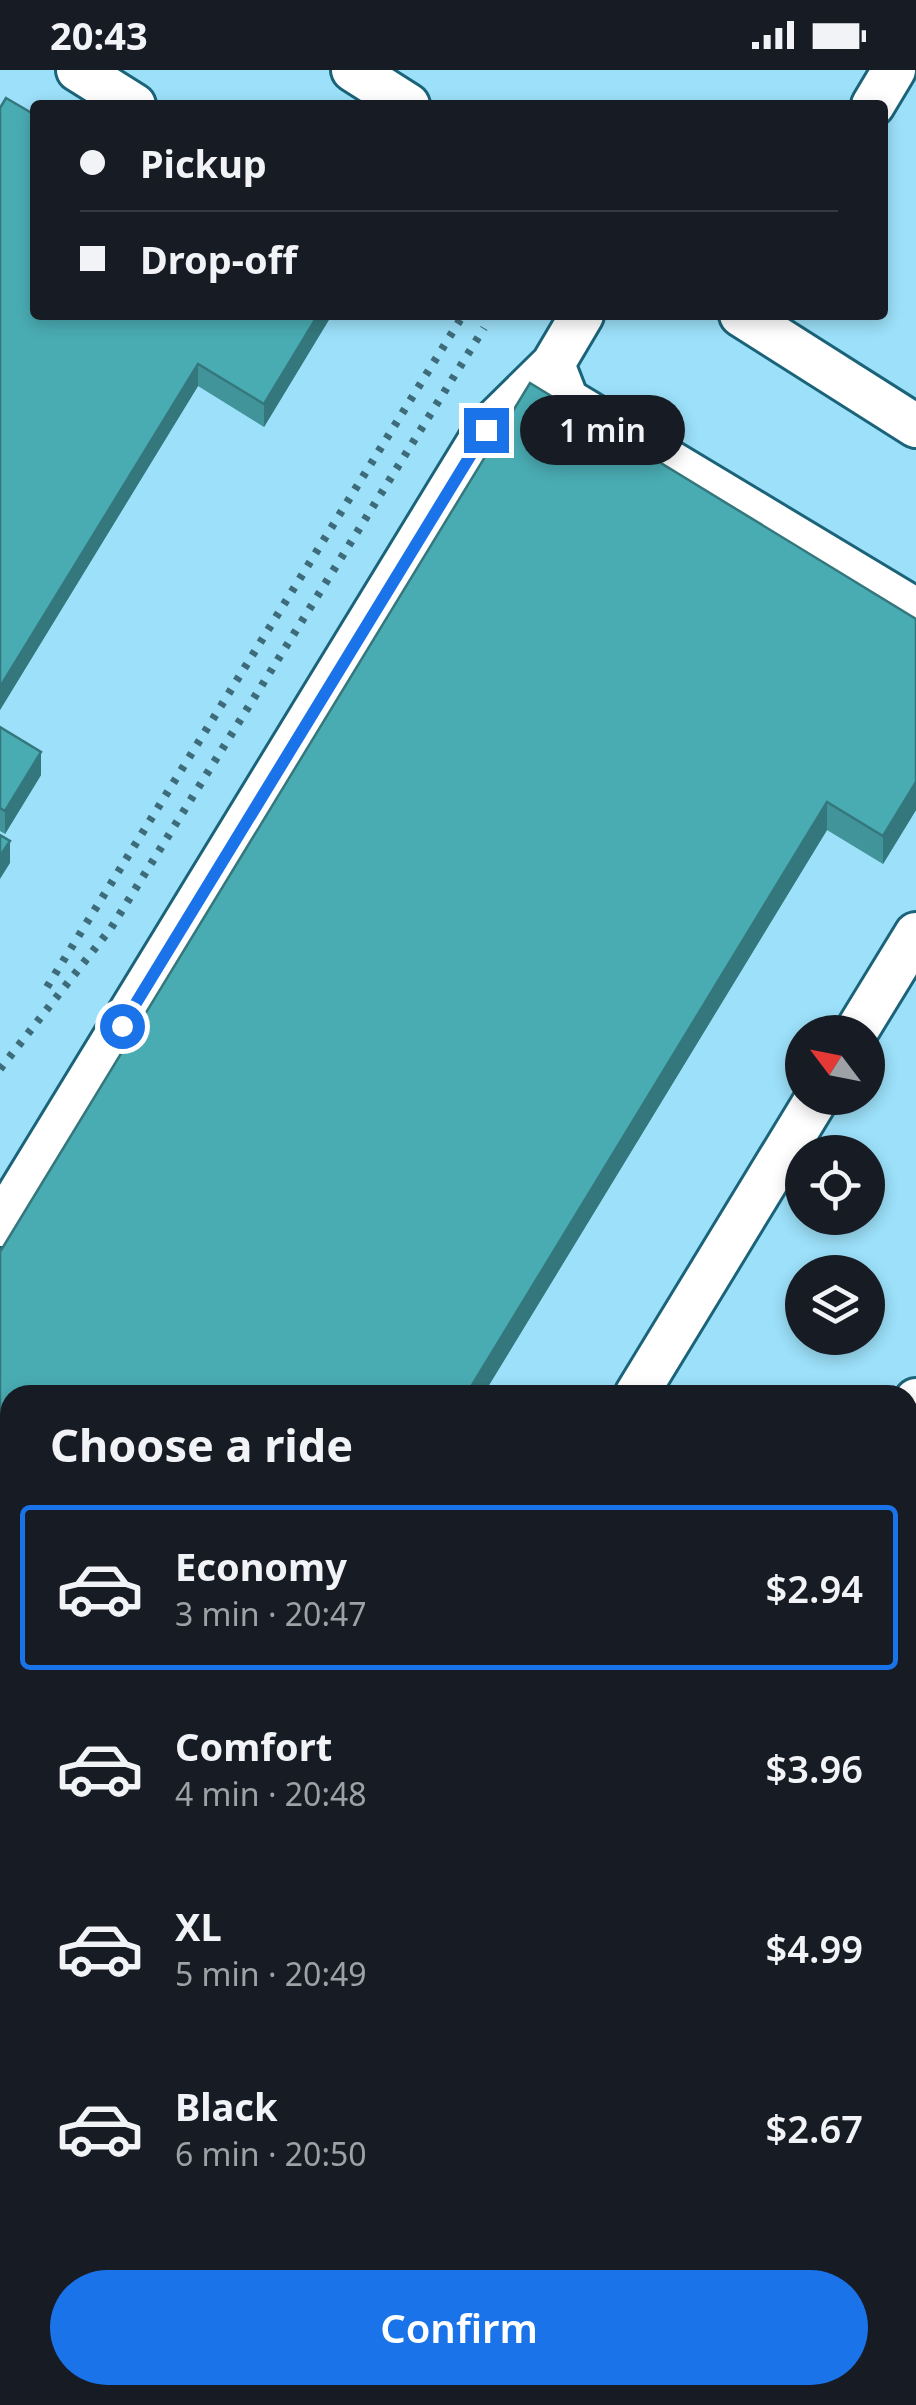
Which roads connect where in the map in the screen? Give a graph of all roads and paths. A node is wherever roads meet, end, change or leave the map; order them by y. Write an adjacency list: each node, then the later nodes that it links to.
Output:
1 (78, 70): 3 (street)
2 (894, 70): 4 (street)
3 (126, 100)
4 (877, 100)
5 (579, 320): 7 (street)
6 (783, 326): 8 (street)
7 (553, 364): 9 (street); 13 (street)
8 (916, 426)
9 (916, 610)
10 (916, 934): 11 (street)
11 (866, 1015)
12 (807, 1115): 14 (street)
13 (0, 1225)
14 (642, 1385)

